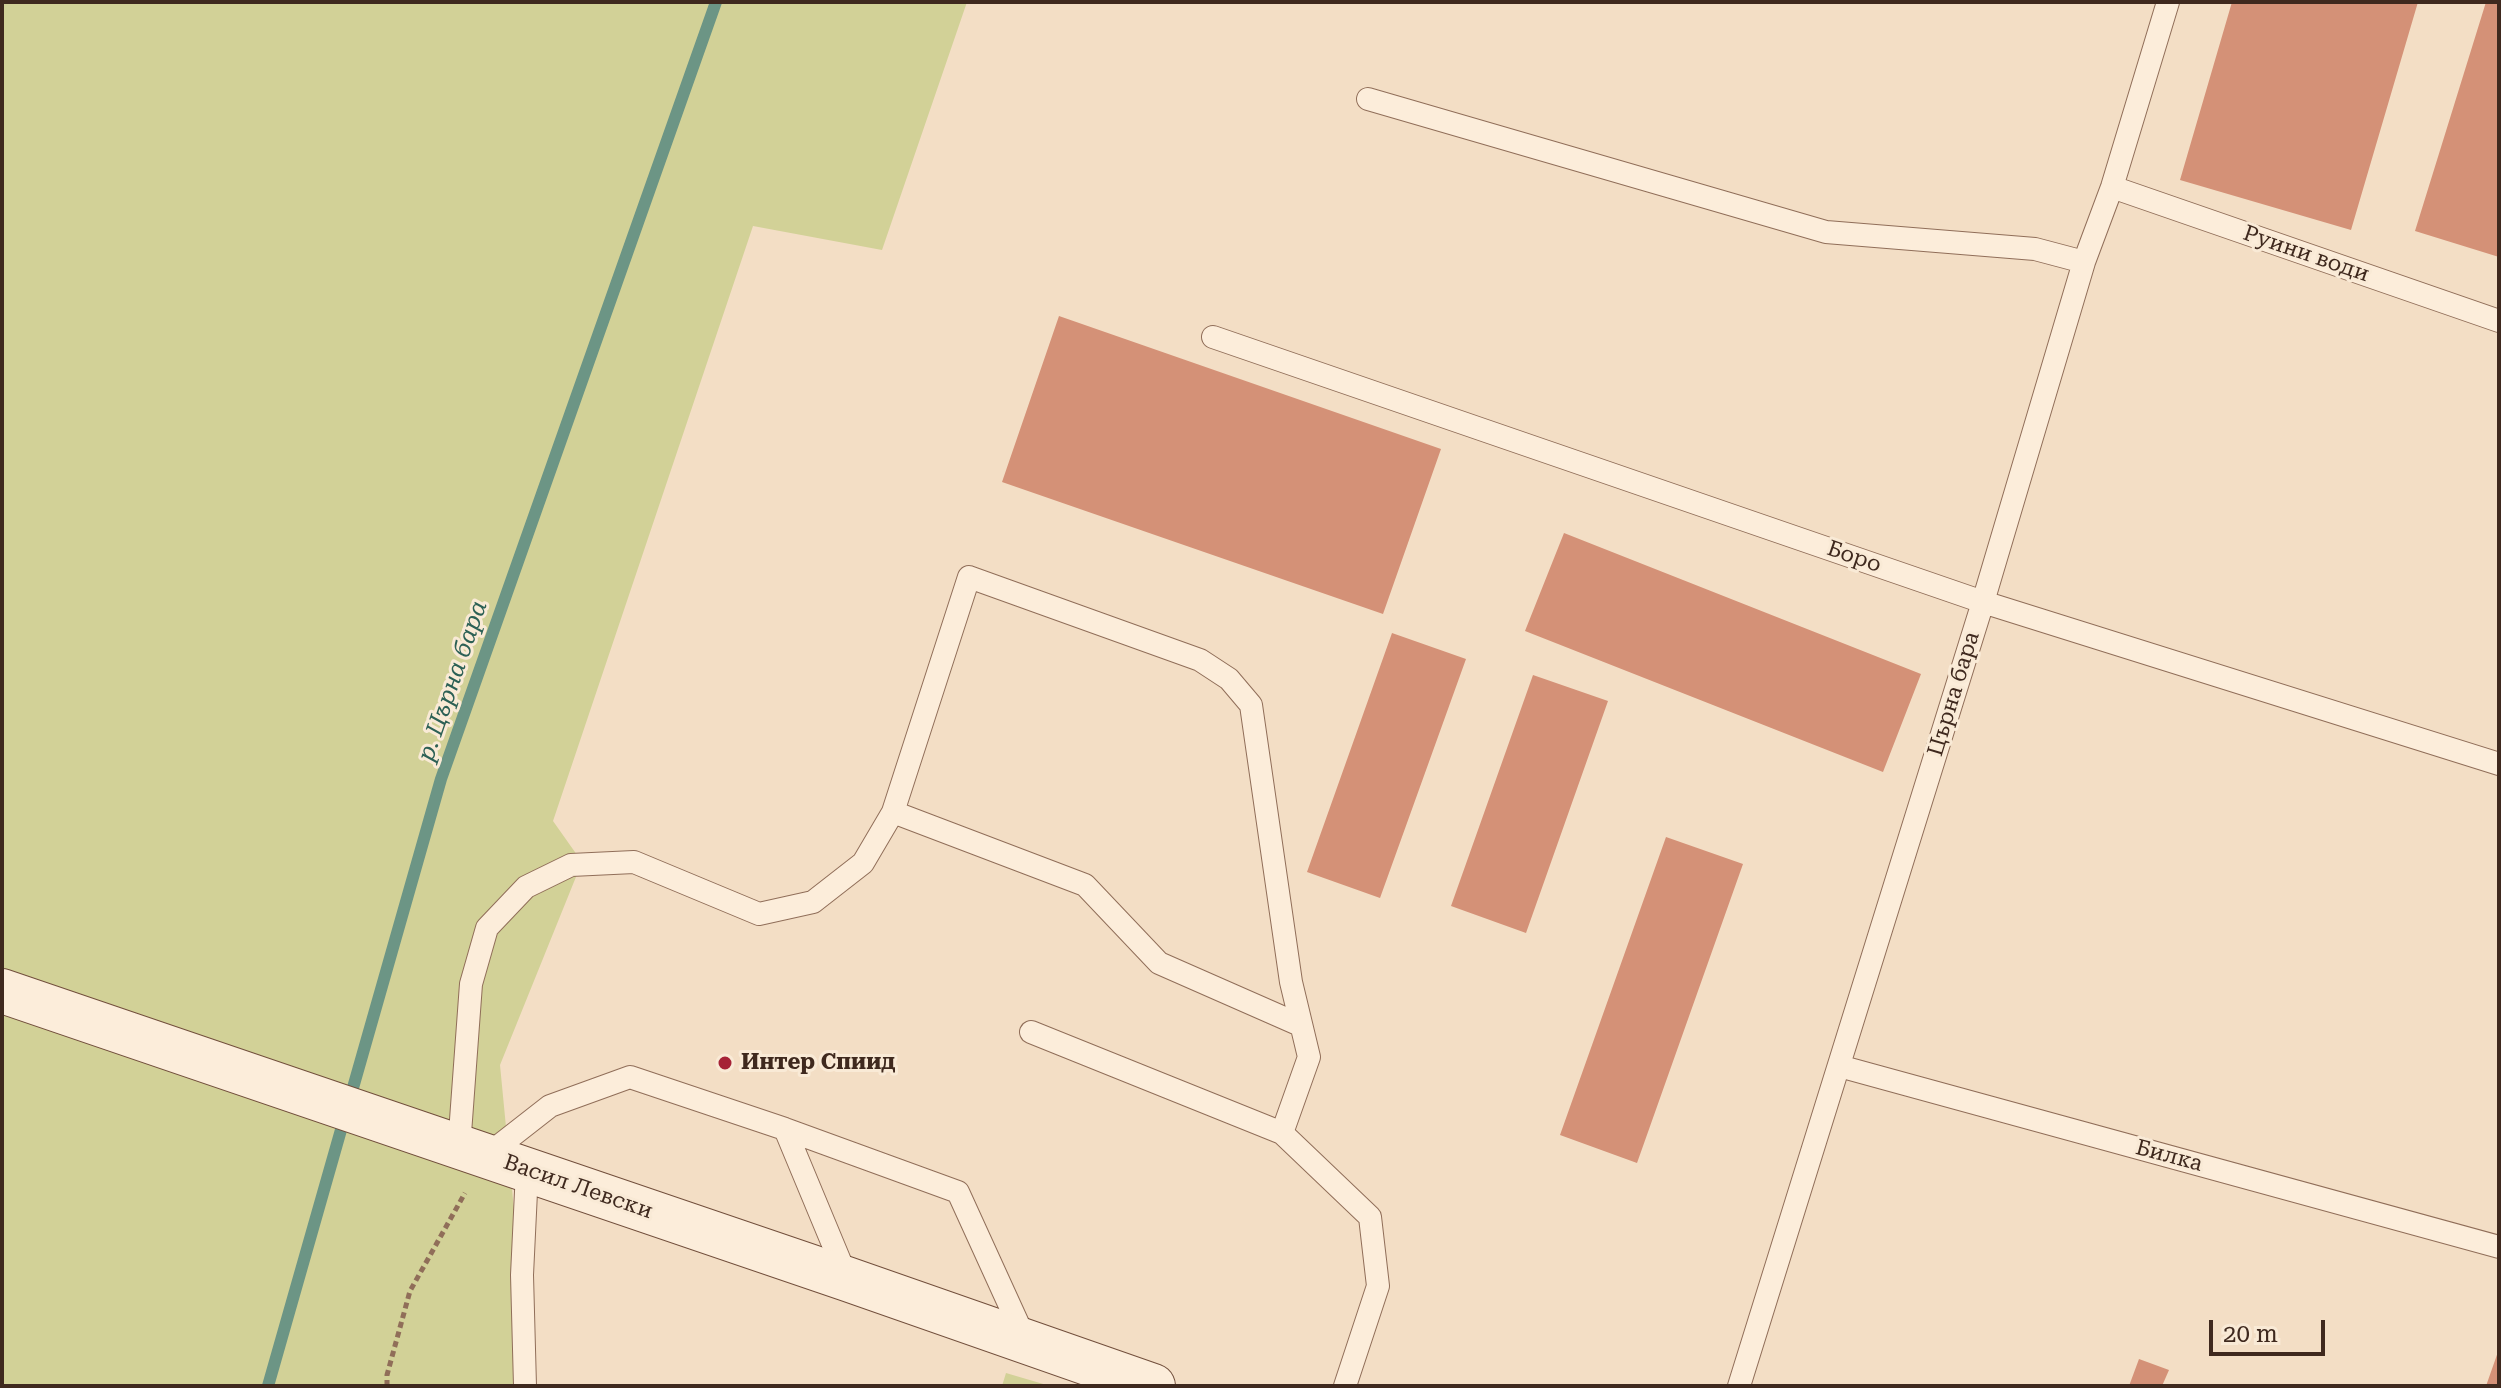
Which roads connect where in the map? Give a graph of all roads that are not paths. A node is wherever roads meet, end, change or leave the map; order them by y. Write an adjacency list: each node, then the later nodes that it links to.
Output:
1 (2168, 2): 3 (lane, Църна бара)
2 (1368, 99): 4 (lane)
3 (2112, 187): 4 (lane, Църна бара); 5 (lane, Руини води)
4 (2084, 262): 7 (lane, Църна бара)
5 (2499, 321)
6 (1213, 337): 7 (lane, Боро)
7 (1983, 602): 8 (lane, Боро); 13 (lane, Църна бара)
8 (2499, 764)
9 (893, 812): 11 (lane); 11 (lane); 16 (lane)
10 (2, 991): 16 (street, Васил Левски)
11 (1300, 1025): 15 (lane)
12 (1031, 1032): 15 (lane)
13 (1839, 1066): 18 (lane, Билка); 24 (lane, Църна бара)
14 (785, 1129): 16 (lane); 19 (lane); 20 (lane)
15 (1282, 1133): 23 (lane)
16 (456, 1146): 17 (street, Васил Левски)
17 (527, 1171): 19 (street, Васил Левски); 21 (lane)
18 (2499, 1247)
19 (847, 1279): 20 (street, Васил Левски)
20 (1025, 1340): 22 (street, Васил Левски)
21 (525, 1386)
22 (1153, 1386)
23 (1345, 1386)
24 (1739, 1386)

